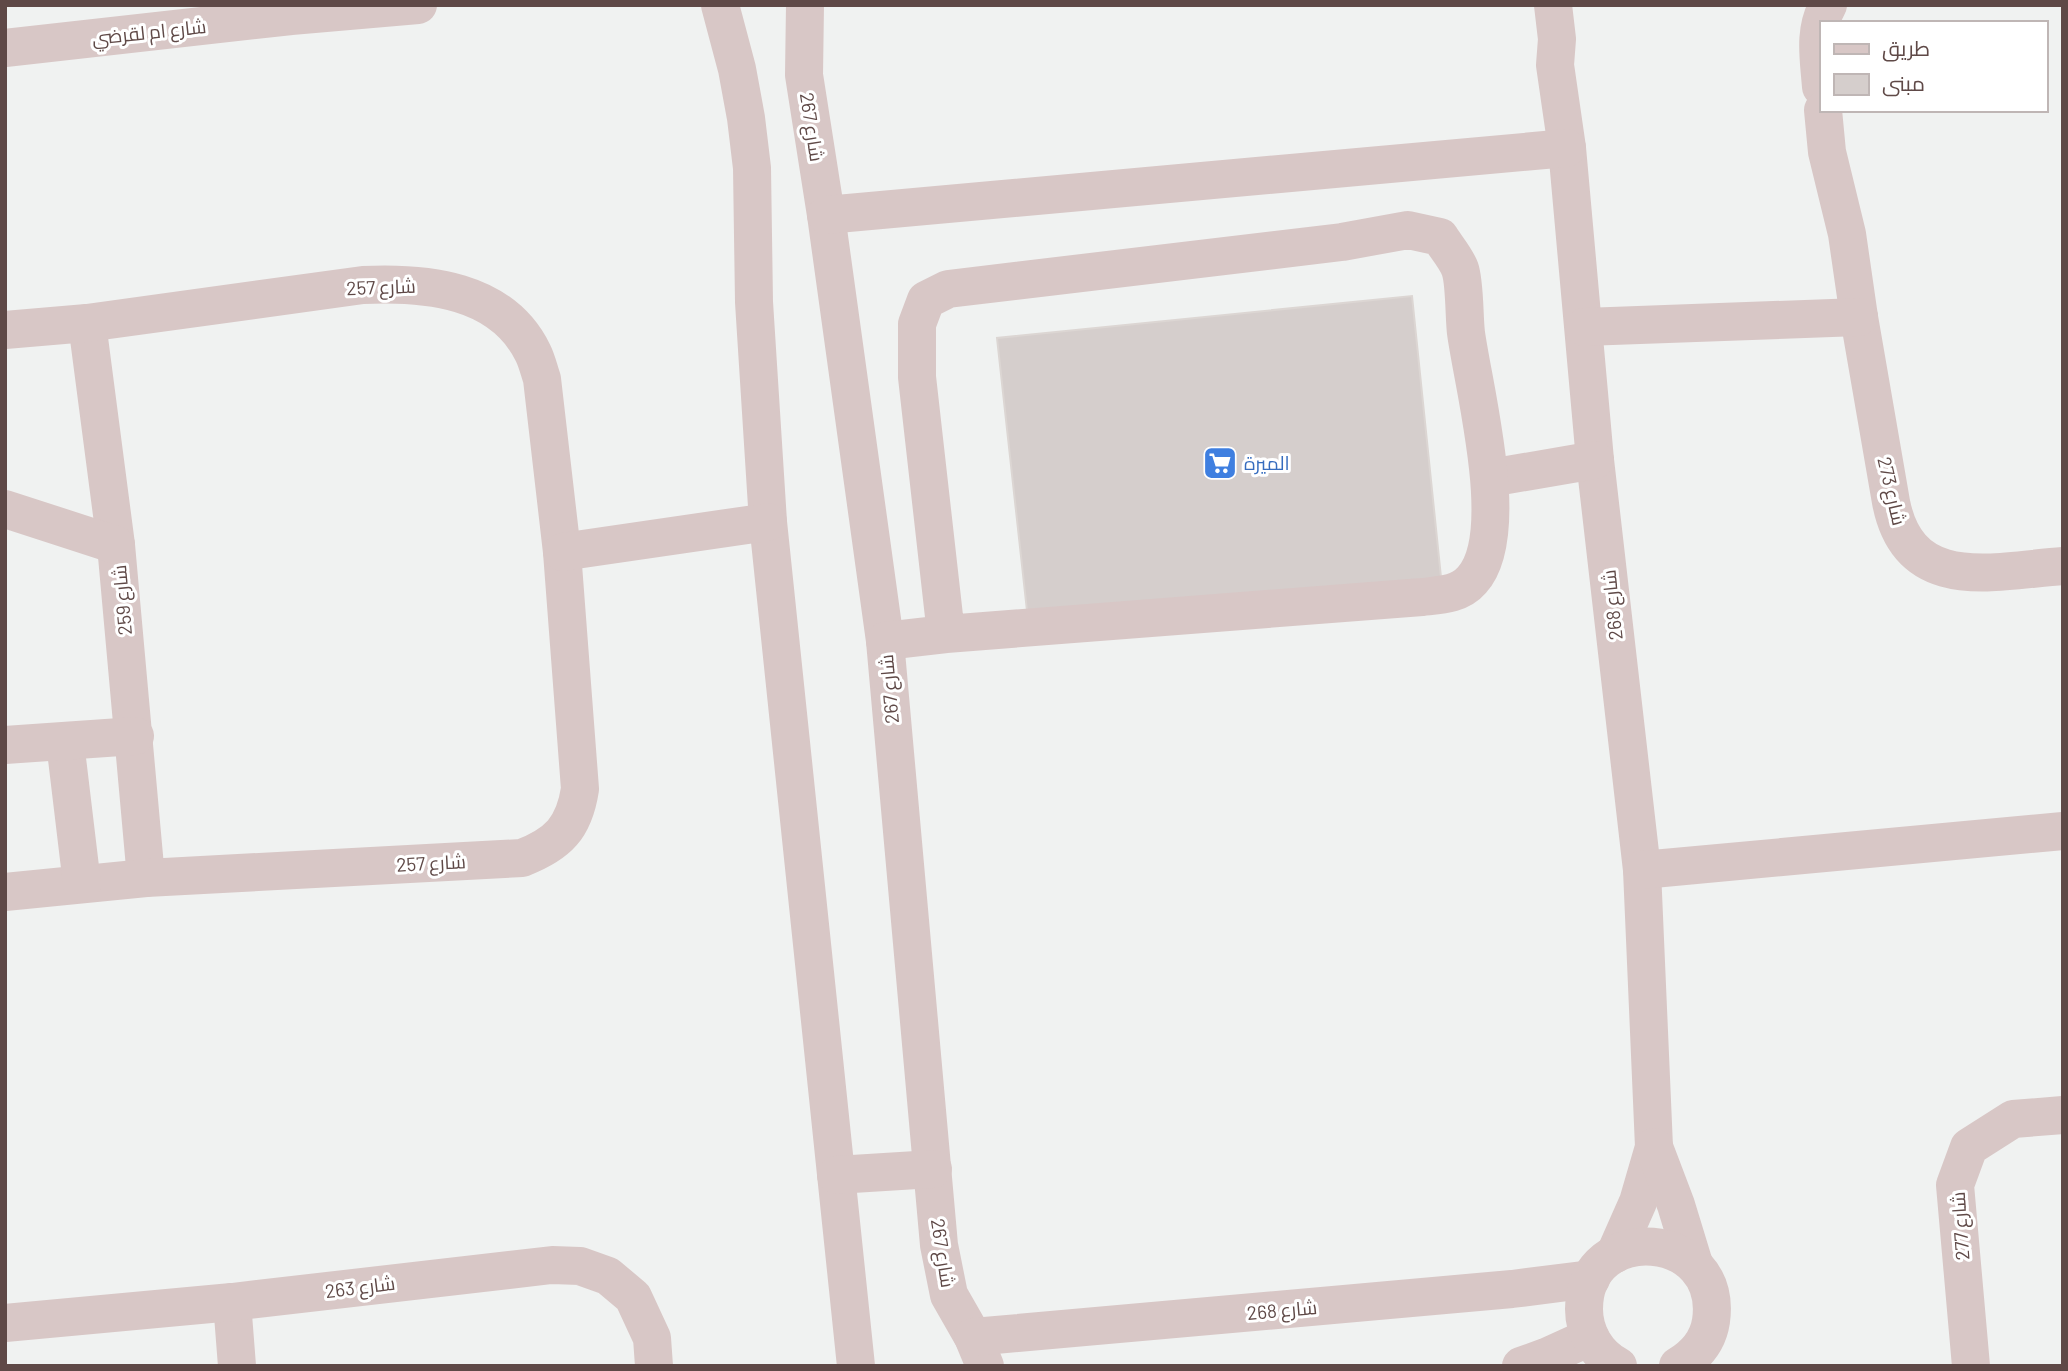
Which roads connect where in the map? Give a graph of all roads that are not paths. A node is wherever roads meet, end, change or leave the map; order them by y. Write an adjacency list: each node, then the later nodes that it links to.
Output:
1 (418, 5): 7 (street, شارع ام لقرضي)
2 (720, 5): 21 (street)
3 (805, 5): 13 (street, شارع 267)
4 (1527, 5): 9 (street, شارع 268)
5 (1553, 5): 9 (street, شارع 268)
6 (1828, 5): 10 (street)
7 (291, 10): 8 (street, شارع ام لقرضي)
8 (5, 48)
9 (1555, 65): 12 (street, شارع 268)
10 (1820, 73)
11 (1823, 112): 14 (street, شارع 273)
12 (1567, 148): 13 (street); 16 (street, شارع 268)
13 (826, 215): 26 (street, شارع 267)
14 (1859, 317): 16 (street); 24 (street, شارع 273)
15 (87, 323): 17 (street, شارع 257); 22 (street, شارع 259); 23 (street, شارع 257)
16 (1584, 327): 18 (street, شارع 268)
17 (5, 330)
18 (1595, 460): 19 (street); 31 (street, شارع 268)
19 (1490, 478): 25 (street); 25 (street)
20 (5, 509): 22 (street)
21 (768, 522): 23 (street); 38 (street)
22 (117, 545): 27 (street, شارع 259)
23 (562, 552): 32 (street, شارع 257)
24 (2063, 566)
25 (946, 634): 26 (street)
26 (885, 642): 37 (street, شارع 267)
27 (135, 736): 28 (street); 32 (street, شارع 259)
28 (65, 742): 29 (street); 33 (street)
29 (5, 745)
30 (2063, 831): 31 (street)
31 (1642, 870): 36 (street, شارع 268)
32 (146, 878): 33 (street, شارع 257)
33 (82, 884): 34 (street, شارع 257)
34 (5, 892)
35 (2063, 1115): 51 (street, شارع 277)
36 (1654, 1147): 39 (street, شارع 268); 40 (street, شارع 268)
37 (933, 1169): 38 (street); 44 (street, شارع 267)
38 (836, 1175): 48 (street)
39 (1694, 1264): 40 (street); 45 (street, شارع 268)
40 (1603, 1266): 43 (street); 44 (street, شارع 268)
41 (232, 1302): 42 (street, شارع 263); 46 (street); 47 (street, شارع 263)
42 (5, 1323)
43 (1590, 1337): 49 (street); 50 (street)
44 (979, 1351)
45 (1693, 1360)
46 (237, 1366)
47 (654, 1366)
48 (856, 1366)
49 (1521, 1366)
50 (1618, 1366)
51 (1972, 1366)

